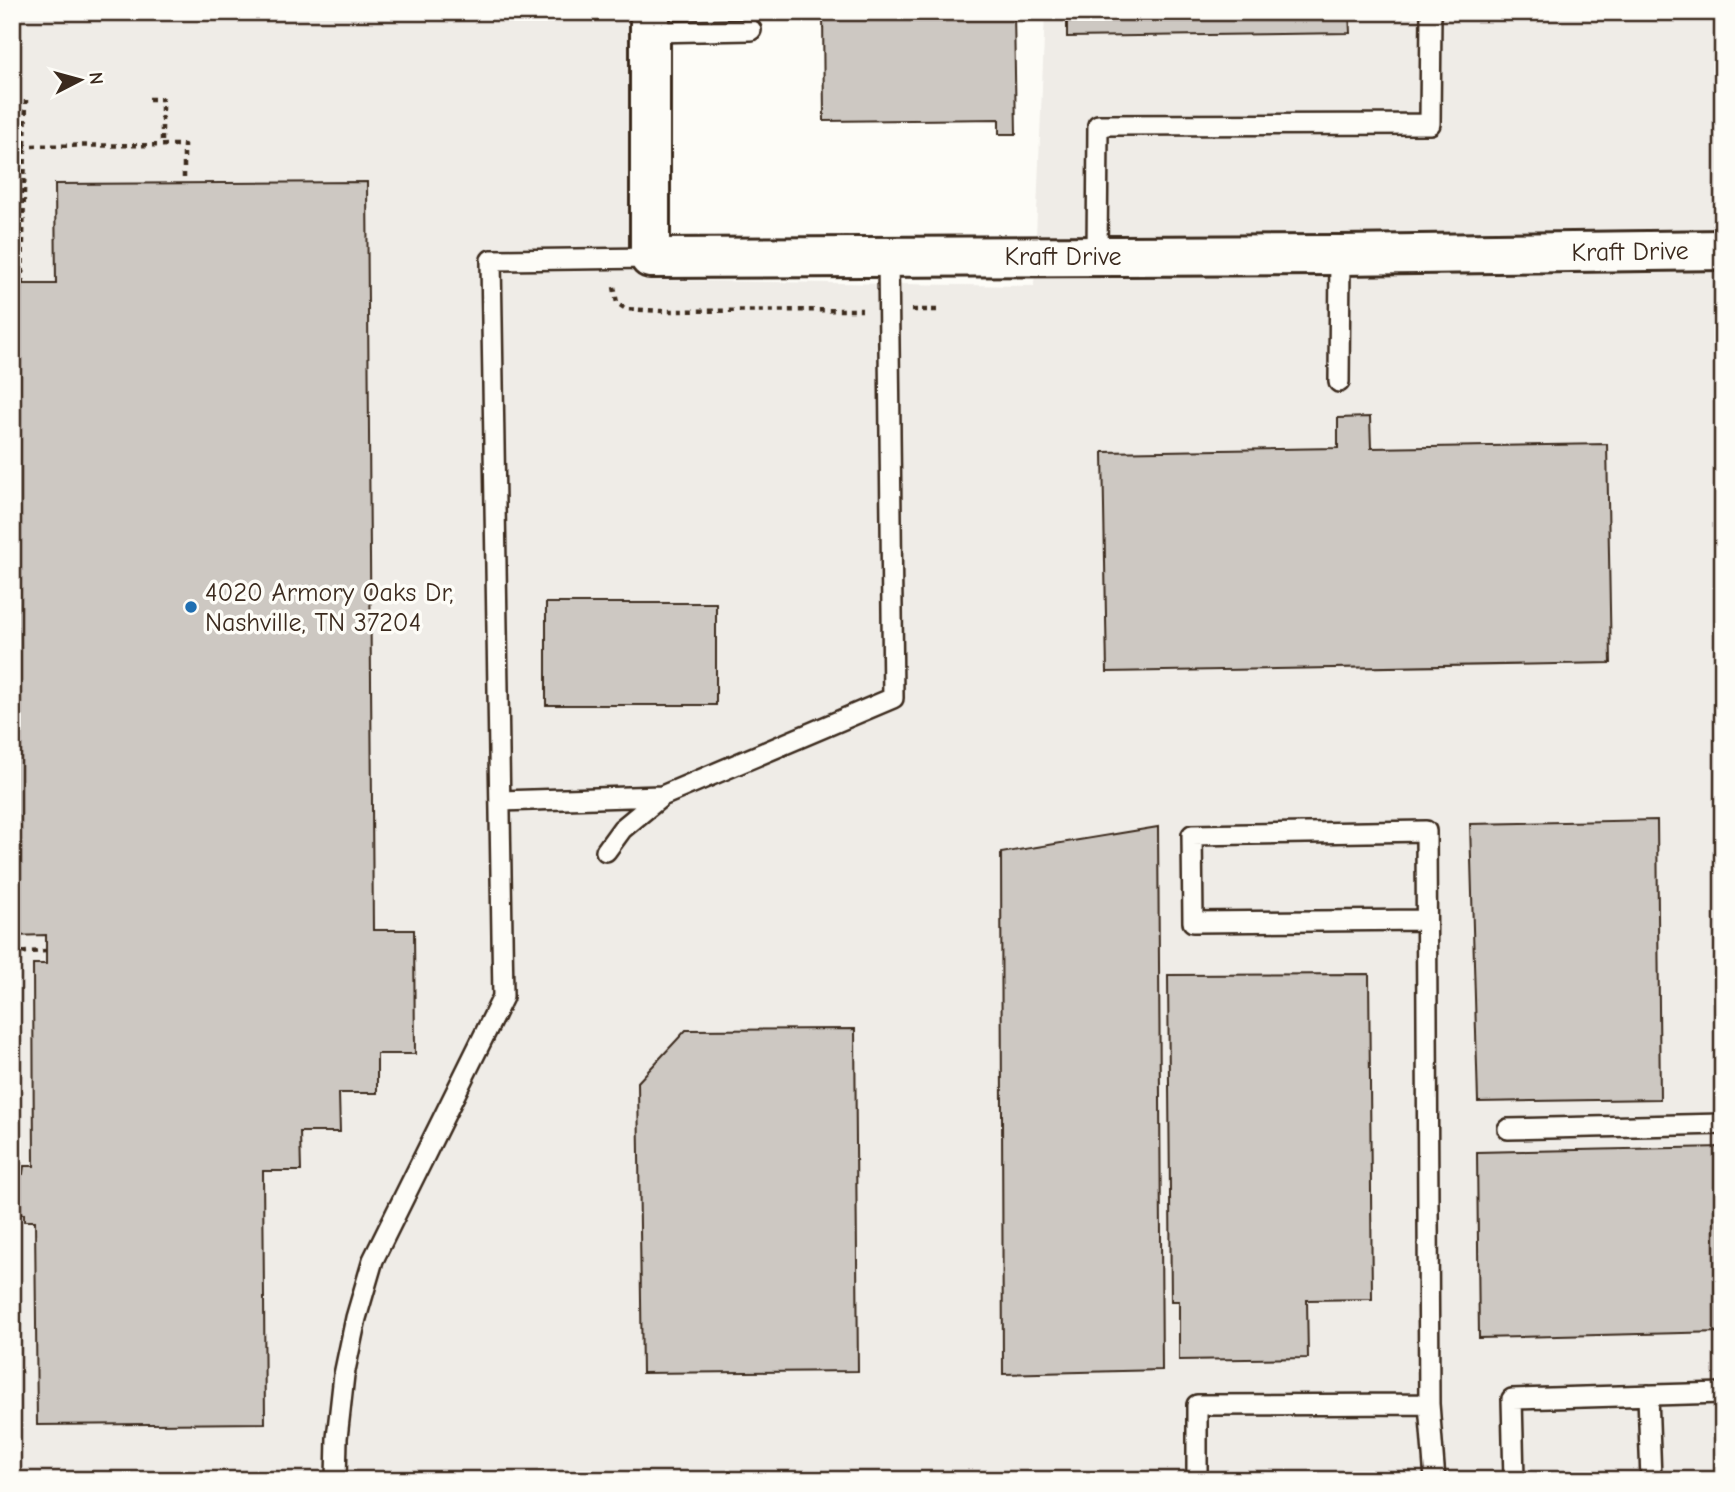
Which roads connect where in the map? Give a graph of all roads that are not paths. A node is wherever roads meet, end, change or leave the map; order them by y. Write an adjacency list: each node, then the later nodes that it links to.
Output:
1 (1431, 12): 7 (lane)
2 (650, 22): 3 (lane); 8 (street)
3 (751, 30)
4 (1723, 250): 5 (street, Kraft Drive)
5 (1340, 255): 7 (street, Kraft Drive); 9 (lane)
6 (888, 257): 7 (street, Kraft Drive); 8 (street, Kraft Drive); 10 (lane)
7 (1097, 257)
8 (650, 258): 11 (lane)
9 (1339, 382)
10 (662, 796): 11 (lane); 12 (lane)
11 (500, 801): 19 (lane)
12 (606, 851)
13 (1426, 920): 13 (lane); 18 (lane)
14 (1723, 1124): 15 (lane)
15 (1508, 1129)
16 (1723, 1392): 17 (lane)
17 (1648, 1395): 22 (lane); 23 (lane)
18 (1429, 1404): 20 (lane); 21 (lane)
19 (336, 1480)
20 (1197, 1480)
21 (1435, 1480)
22 (1514, 1480)
23 (1650, 1480)

